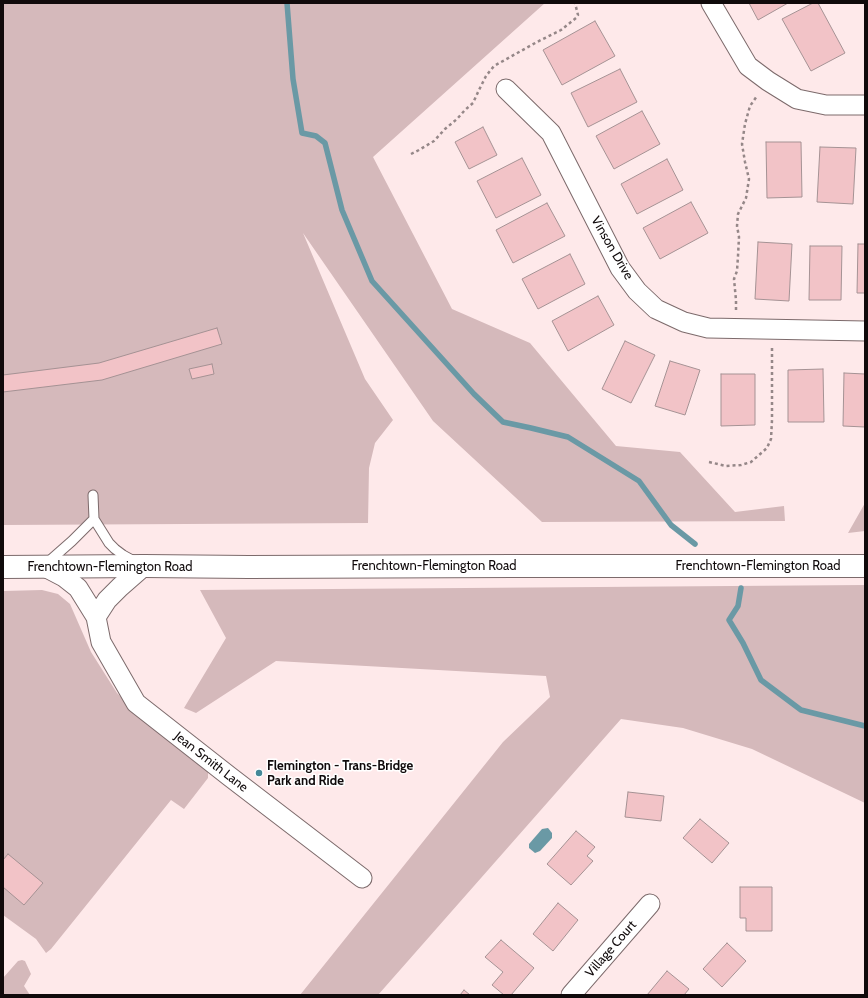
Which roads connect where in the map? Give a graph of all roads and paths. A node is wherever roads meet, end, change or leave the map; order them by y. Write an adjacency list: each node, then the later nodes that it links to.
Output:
1 (711, 3): 2 (street)
2 (768, 81): 4 (street); 5 (path)
3 (506, 89): 5 (street, Vinson Drive)
4 (865, 105)
5 (736, 329): 6 (street, Vinson Drive)
6 (771, 330): 7 (street, Vinson Drive); 8 (path)
7 (865, 331)
8 (709, 462)
9 (93, 495): 10 (lane)
10 (94, 519): 11 (lane); 12 (lane)
11 (43, 566): 12 (main road, Frenchtown-Flemington Road); 14 (main road, Frenchtown-Flemington Road); 15 (street, Jean Smith Lane)
12 (144, 566): 13 (main road, Frenchtown-Flemington Road); 15 (street)
13 (865, 566)
14 (3, 567)
15 (96, 617): 16 (street, Jean Smith Lane)
16 (362, 878)
17 (650, 904): 18 (street, Village Court)
18 (571, 995)

